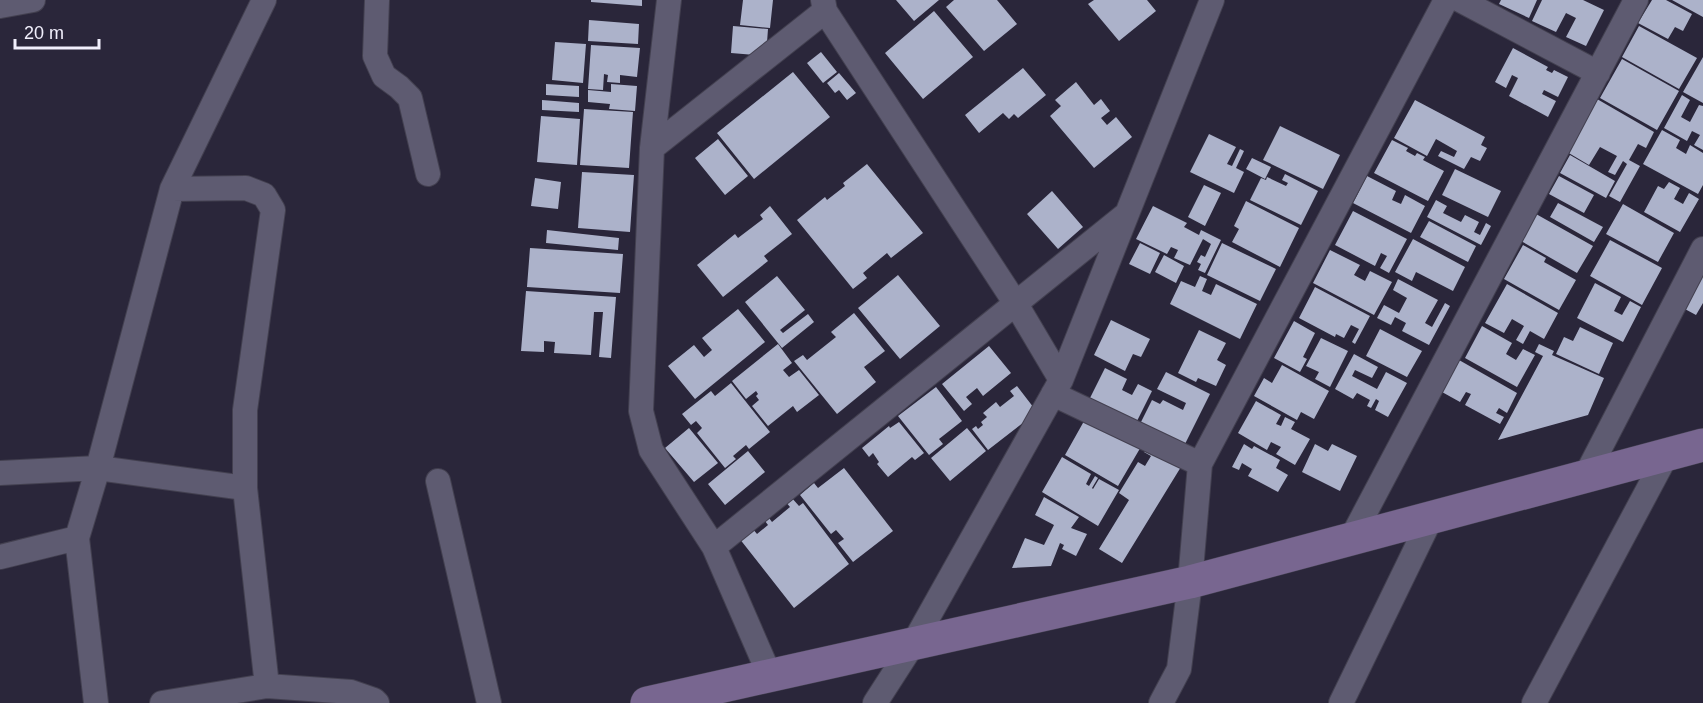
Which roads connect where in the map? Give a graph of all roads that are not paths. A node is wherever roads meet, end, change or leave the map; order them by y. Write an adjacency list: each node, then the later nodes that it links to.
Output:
1 (33, 0): 10 (street)
2 (264, 0): 14 (street)
3 (377, 0): 13 (street)
4 (669, 0): 12 (street)
5 (1446, 0): 21 (street)
6 (1460, 0): 11 (street)
7 (1636, 0): 11 (street)
8 (1206, 3): 15 (street)
9 (824, 5): 12 (street); 17 (street)
10 (0, 6)
11 (1598, 73): 29 (street)
12 (652, 148): 30 (street)
13 (428, 174)
14 (172, 189): 22 (street); 26 (street)
15 (1126, 215): 17 (street); 18 (street)
16 (1703, 249): 24 (street)
17 (1016, 304): 18 (street); 30 (street)
18 (1057, 387): 21 (street); 33 (street)
19 (1703, 445): 20 (street)
20 (1667, 454): 24 (street); 44 (street)
21 (1200, 464): 32 (street)
22 (98, 468): 23 (street); 26 (street); 28 (street)
23 (0, 473)
24 (1585, 477): 27 (street)
25 (438, 481): 39 (street)
26 (245, 488): 35 (street)
27 (1431, 518): 29 (street); 43 (street)
28 (77, 538): 31 (street); 36 (street)
29 (1351, 539): 32 (street)
30 (714, 547): 34 (street)
31 (0, 557)
32 (1190, 582): 33 (street); 42 (street)
33 (913, 644): 34 (street); 41 (street)
34 (770, 675): 40 (street)
35 (267, 686): 37 (street); 38 (street)
36 (96, 703)
37 (162, 703)
38 (377, 703)
39 (489, 703)
40 (647, 703)
41 (875, 703)
42 (1161, 703)
43 (1341, 703)
44 (1534, 703)

